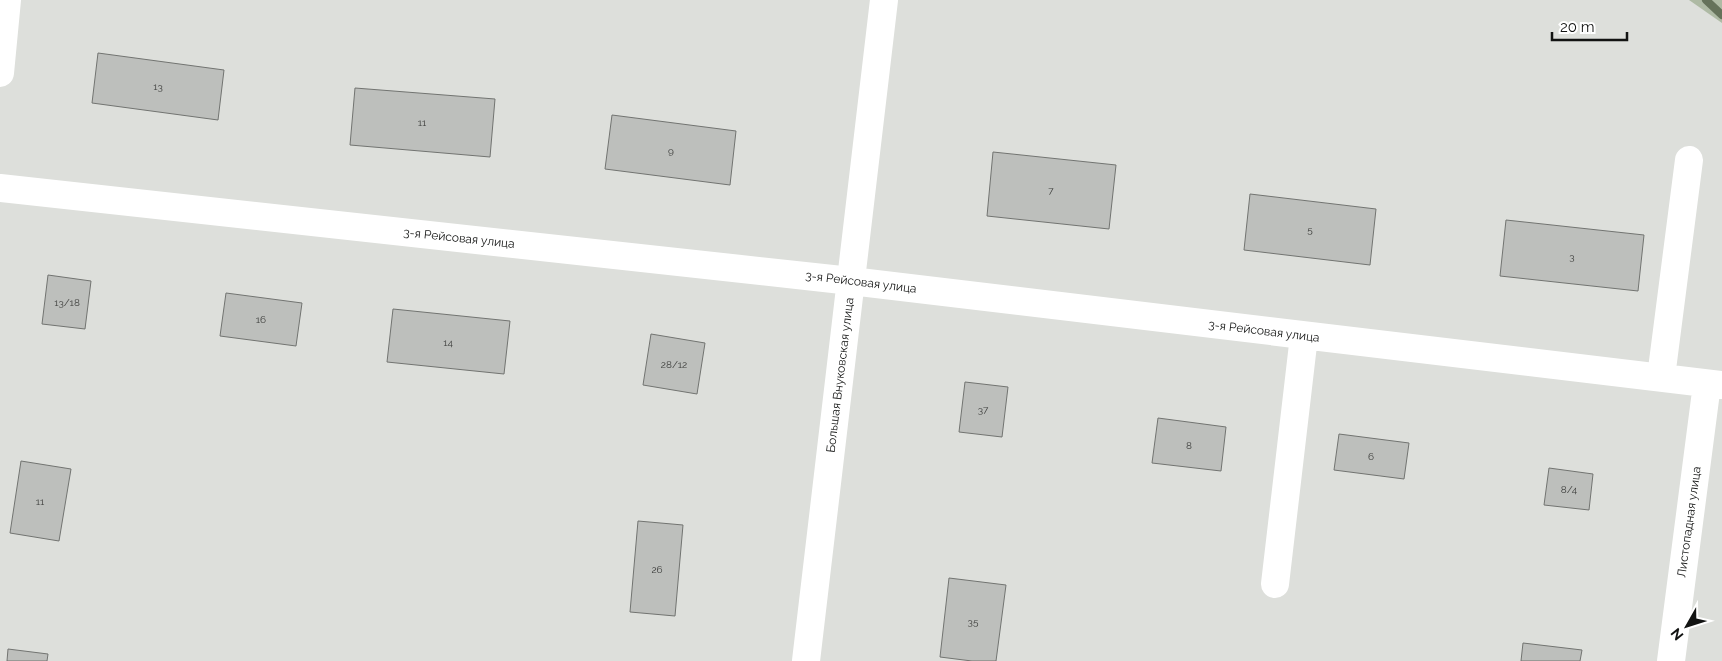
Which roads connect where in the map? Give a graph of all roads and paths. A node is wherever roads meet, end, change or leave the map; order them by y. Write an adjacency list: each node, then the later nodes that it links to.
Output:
1 (7, 0): 3 (street)
2 (884, 0): 6 (street, Большая Внуковская улица)
3 (0, 73)
4 (1689, 160): 8 (street)
5 (0, 188): 6 (street, 3-я Рейсовая улица)
6 (851, 281): 7 (street, 3-я Рейсовая улица); 11 (street, Большая Внуковская улица)
7 (1304, 336): 8 (street, 3-я Рейсовая улица); 10 (street)
8 (1662, 377): 9 (street, 3-я Рейсовая улица)
9 (1715, 384): 12 (street, Листопадная улица)
10 (1275, 584)
11 (806, 661)
12 (1670, 661)

